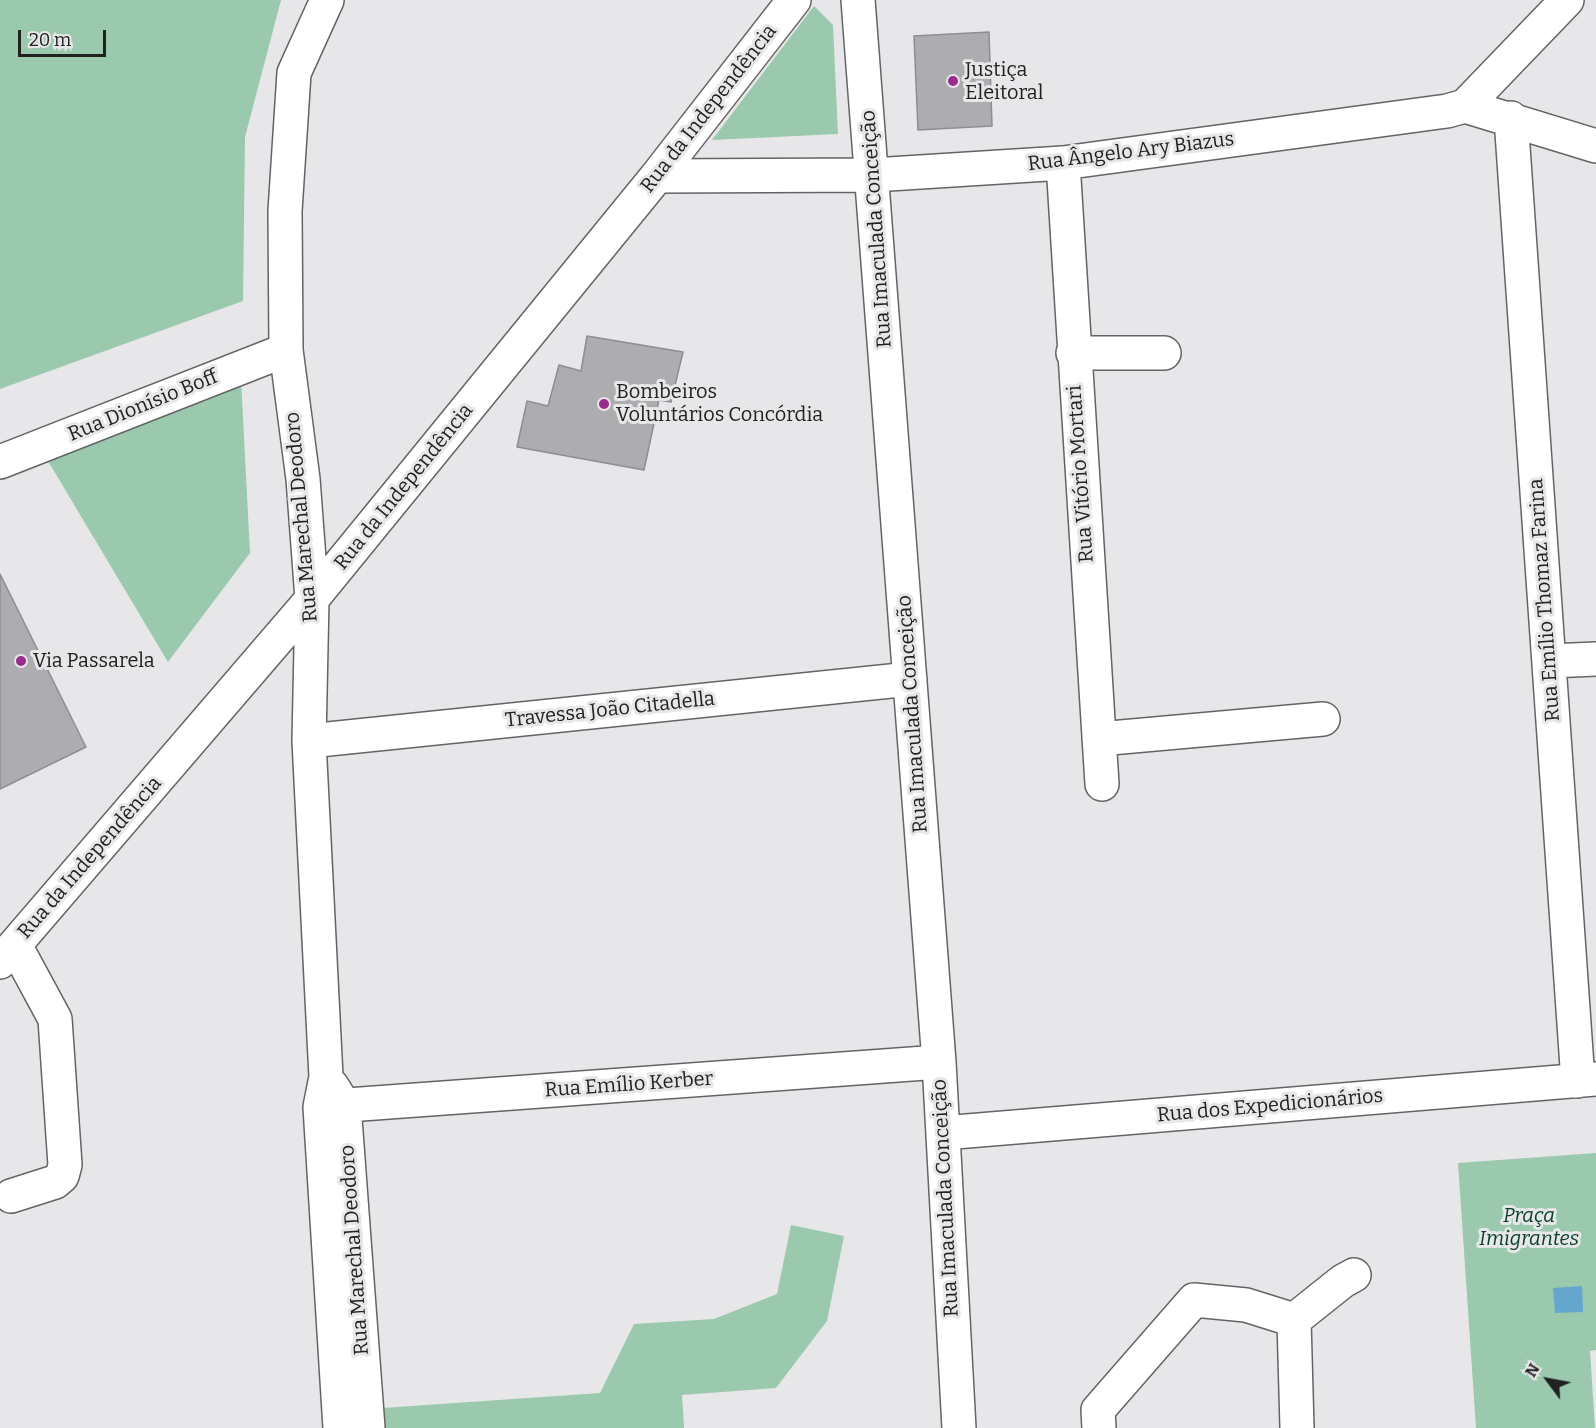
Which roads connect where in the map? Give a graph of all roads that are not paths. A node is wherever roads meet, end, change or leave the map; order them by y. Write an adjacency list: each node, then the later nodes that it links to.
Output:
1 (327, 0): 11 (street, Rua Marechal Deodoro)
2 (794, 0): 10 (street, Rua da Independência)
3 (858, 0): 9 (street, Rua Imaculada Conceição)
4 (1567, 0): 5 (street)
5 (1465, 106): 6 (street, Rua Ângelo Ary Biazus); 8 (street, Rua Ângelo Ary Biazus)
6 (1511, 118): 7 (street, Rua Ângelo Ary Biazus); 17 (street, Rua Emílio Thomaz Farina)
7 (1596, 146)
8 (1063, 163): 9 (street, Rua Ângelo Ary Biazus); 12 (street, Rua Vitório Mortari)
9 (873, 175): 10 (street, Rua Ângelo Ary Biazus); 18 (street, Rua Imaculada Conceição)
10 (657, 176): 15 (street, Rua da Independência)
11 (286, 350): 14 (street, Rua Dionísio Boff); 15 (street, Rua Marechal Deodoro)
12 (1073, 353): 13 (street); 20 (street, Rua Vitório Mortari)
13 (1164, 353)
14 (0, 462)
15 (312, 599): 21 (street, Rua Marechal Deodoro); 23 (street, Rua da Independência)
16 (1596, 659): 17 (street)
17 (1550, 661): 25 (street, Rua Emílio Thomaz Farina)
18 (910, 679): 21 (street, Travessa João Citadella); 24 (street, Rua Imaculada Conceição)
19 (1323, 719): 20 (street)
20 (1099, 739): 22 (street, Rua Vitório Mortari)
21 (309, 741): 26 (street, Rua Marechal Deodoro)
22 (1102, 784)
23 (7, 954): 28 (street)
24 (939, 1062): 26 (street, Rua Emílio Kerber); 27 (street, Rua Imaculada Conceição)
25 (1587, 1080): 27 (street, Rua dos Expedicionários)
26 (330, 1097): 31 (street, Rua Marechal Deodoro); 32 (street, Rua Marechal Deodoro)
27 (944, 1133): 33 (street, Rua Imaculada Conceição)
28 (11, 1196)
29 (1354, 1275): 30 (street)
30 (1294, 1320): 34 (street); 35 (street)
31 (340, 1428)
32 (368, 1428)
33 (959, 1428)
34 (1099, 1428)
35 (1297, 1428)

